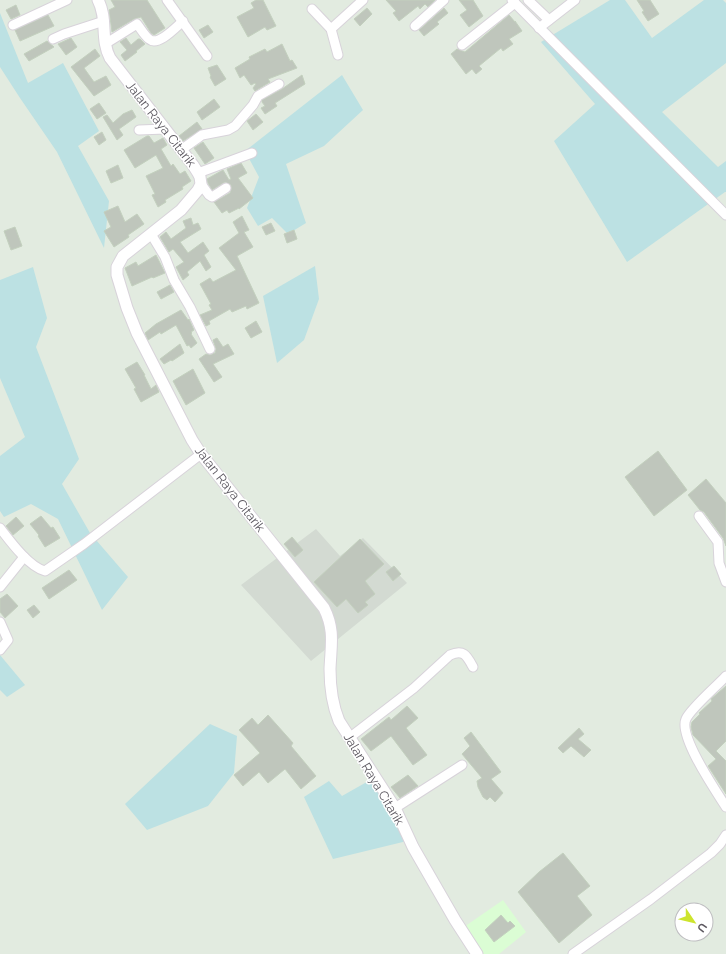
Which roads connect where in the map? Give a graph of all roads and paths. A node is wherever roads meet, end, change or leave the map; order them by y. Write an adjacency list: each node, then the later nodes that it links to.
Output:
1 (67, 0): 13 (street)
2 (98, 0): 11 (street, Jalan Raya Citarik)
3 (167, 0): 12 (street)
4 (363, 0): 16 (street)
5 (444, 0): 14 (street)
6 (528, 0): 10 (street)
7 (575, 0): 10 (street)
8 (514, 2): 15 (street); 19 (street)
9 (312, 10): 16 (street)
10 (549, 20): 15 (street)
11 (104, 21): 17 (street); 18 (street, Jalan Raya Citarik)
12 (183, 21): 18 (street); 21 (street)
13 (13, 25)
14 (415, 26)
15 (539, 28): 29 (street)
16 (331, 29): 20 (street)
17 (53, 40)
18 (105, 44): 23 (street, Jalan Raya Citarik)
19 (462, 45)
20 (338, 55)
21 (207, 56)
22 (279, 84): 25 (street)
23 (165, 129): 24 (street); 25 (street, Jalan Raya Citarik)
24 (139, 130)
25 (181, 150): 27 (street, Jalan Raya Citarik)
26 (252, 153): 27 (street)
27 (200, 178): 28 (street); 30 (street, Jalan Raya Citarik)
28 (226, 188)
29 (726, 215)
30 (151, 234): 31 (street); 32 (street, Jalan Raya Citarik)
31 (210, 349)
32 (201, 454): 35 (street); 42 (street, Jalan Raya Citarik)
33 (699, 516): 36 (street)
34 (0, 528): 35 (street)
35 (24, 557): 37 (street)
36 (726, 582)
37 (0, 587)
38 (0, 622): 39 (street)
39 (0, 650)
40 (473, 667): 42 (street)
41 (726, 676): 44 (street)
42 (349, 738): 45 (street, Jalan Raya Citarik)
43 (462, 765): 45 (street)
44 (726, 807)
45 (395, 808): 47 (street, Jalan Raya Citarik)
46 (726, 835): 48 (street)
47 (477, 954)
48 (573, 954)

